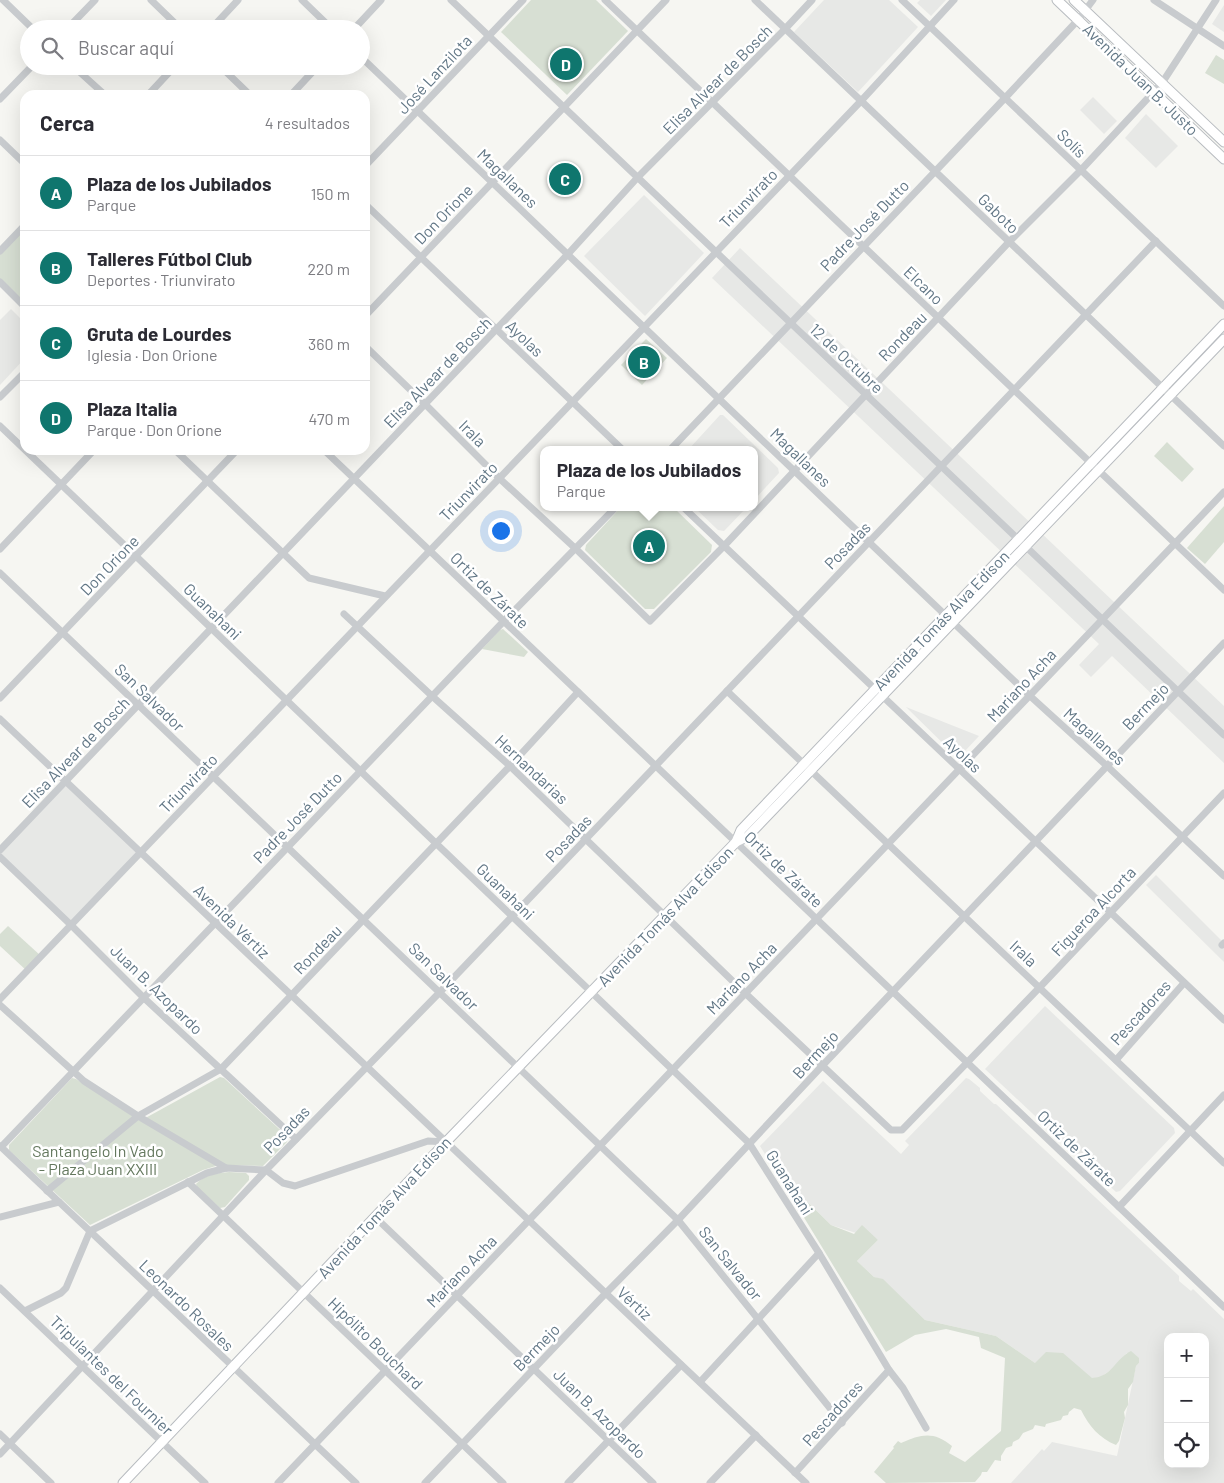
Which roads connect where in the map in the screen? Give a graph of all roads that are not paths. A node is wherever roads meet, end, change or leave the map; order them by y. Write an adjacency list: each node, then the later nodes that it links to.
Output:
1 (3, 0): 21 (street)
2 (94, 0): 22 (street)
3 (150, 0): 23 (street)
4 (238, 0): 24 (street)
5 (302, 0): 25 (street)
6 (381, 0): 26 (street)
7 (451, 0): 32 (street, 12 de Octubre)
8 (522, 0): 32 (street, José Lanzilota)
9 (605, 0): 31 (street, Elcano)
10 (666, 0): 31 (street, Don Orione)
11 (755, 0): 29 (street, Gaboto)
12 (812, 0): 29 (street, Elisa Alvear de Bosch)
13 (902, 0): 28 (street, Solís)
14 (954, 0): 28 (street, Triunvirato)
15 (1057, 0): 27 (main road, Avenida Juan B. Justo)
16 (1074, 0): 20 (main road, Avenida Juan B. Justo)
17 (1093, 0): 20 (street, Padre José Dutto)
18 (1154, 0): 30 (street)
19 (1216, 0): 30 (street, Rondeau)
20 (1086, 11): 27 (street, Padre José Dutto); 40 (main road, Avenida Juan B. Justo)
21 (24, 20)
22 (75, 20)
23 (171, 20)
24 (219, 20)
25 (323, 20)
26 (362, 20)
27 (1078, 20): 45 (main road, Avenida Juan B. Justo); 46 (street, Padre José Dutto)
28 (930, 26): 46 (street, Solís); 48 (street, Triunvirato)
29 (786, 29): 48 (street, Gaboto); 49 (street, Elisa Alvear de Bosch)
30 (1197, 29): 33 (street); 40 (street, Rondeau)
31 (637, 31): 49 (street, Elcano); 50 (street, Don Orione)
32 (489, 36): 50 (street, 12 de Octubre); 51 (street, José Lanzilota)
33 (1224, 46)
34 (370, 66): 51 (street, Magallanes)
35 (24, 75): 47 (street)
36 (83, 75): 41 (street)
37 (167, 75): 42 (street)
38 (229, 75): 43 (street)
39 (310, 75): 44 (street)
40 (1162, 83): 45 (street, Rondeau); 53 (main road, Avenida Juan B. Justo)
41 (99, 90)
42 (153, 90)
43 (245, 90)
44 (296, 90)
45 (1154, 92): 55 (main road, Avenida Juan B. Justo); 57 (street, Rondeau)
46 (1005, 98): 57 (street, Solís); 58 (street, Padre José Dutto)
47 (0, 100)
48 (861, 101): 58 (street, Gaboto); 59 (street, Triunvirato)
49 (712, 103): 59 (street, Elcano); 60 (street, Elisa Alvear de Bosch)
50 (563, 106): 60 (street, 12 de Octubre); 61 (street, Don Orione)
51 (418, 111): 56 (street, José Lanzilota); 61 (street, Magallanes)
52 (0, 140): 54 (street)
53 (1224, 142)
54 (20, 159)
55 (1224, 159)
56 (370, 161)
57 (1080, 170): 64 (street, Rondeau); 65 (street, Solís)
58 (935, 171): 64 (street, Gaboto); 66 (street, Padre José Dutto)
59 (788, 175): 66 (street, Elcano); 68 (street, Triunvirato)
60 (638, 178): 68 (street, 12 de Octubre); 69 (street, Elisa Alvear de Bosch)
61 (492, 182): 69 (street, Magallanes); 70 (street, Don Orione)
62 (370, 209): 70 (street, Ayolas)
63 (20, 230): 67 (street)
64 (1009, 242): 75 (street, Gaboto); 76 (street, Rondeau)
65 (1156, 242): 73 (street, Solís); 75 (street, Posadas)
66 (863, 247): 76 (street, Elcano); 77 (street, Padre José Dutto)
67 (0, 251)
68 (716, 252): 77 (street, 12 de Octubre); 79 (street, Triunvirato)
69 (568, 254): 79 (street, Magallanes); 80 (street, Elisa Alvear de Bosch)
70 (421, 258): 74 (street, Don Orione); 80 (street, Ayolas)
71 (0, 282): 72 (street)
72 (20, 302)
73 (1224, 306)
74 (370, 311)
75 (1086, 315): 84 (street, Gaboto); 85 (street, Posadas)
76 (938, 318): 85 (street, Elcano); 86 (street, Rondeau)
77 (790, 323): 86 (street, 12 de Octubre); 89 (street, Padre José Dutto)
78 (1224, 324): 84 (main road, Avenida Tomás Alva Edison)
79 (644, 327): 89 (street, Magallanes); 90 (street, Triunvirato)
80 (496, 329): 90 (street, Ayolas); 91 (street, Elisa Alvear de Bosch)
81 (1224, 338): 87 (main road, Avenida Tomás Alva Edison)
82 (370, 351): 91 (street, Irala)
83 (20, 377): 88 (street)
84 (1163, 388): 87 (street, Gaboto); 102 (main road, Avenida Tomás Alva Edison)
85 (1014, 390): 102 (street, Elcano); 103 (street, Posadas)
86 (865, 394): 103 (street, 12 de Octubre); 104 (street, Rondeau)
87 (1170, 395): 96 (street, Gaboto); 105 (main road, Avenida Tomás Alva Edison)
88 (0, 397)
89 (719, 398): 95 (street, Padre José Dutto); 104 (street, Magallanes)
90 (572, 402): 94 (street, Ayolas); 107 (street, Triunvirato)
91 (425, 404): 106 (street, Elisa Alvear de Bosch); 107 (street, Irala)
92 (0, 426): 93 (street, Guanahani)
93 (20, 445)
94 (619, 446)
95 (674, 446)
96 (1224, 446)
97 (30, 455): 109 (street, Guanahani)
98 (89, 455): 109 (street)
99 (180, 455): 108 (street)
100 (232, 455): 108 (street, Don Orione)
101 (329, 455): 106 (street, Ortiz de Zárate)
102 (1091, 463): 105 (street, Elcano); 115 (main road, Avenida Tomás Alva Edison)
103 (941, 466): 115 (street, 12 de Octubre); 116 (street, Posadas)
104 (794, 470): 111 (street, Rondeau); 116 (street, Magallanes)
105 (1098, 470): 117 (street, Elcano); 119 (main road, Avenida Tomás Alva Edison)
106 (354, 478): 122 (street, Ortiz de Zárate); 123 (street, Elisa Alvear de Bosch)
107 (499, 478): 121 (street, Irala); 122 (street, Triunvirato)
108 (207, 482): 123 (street); 124 (street, Don Orione)
109 (61, 485): 120 (street); 124 (street, Guanahani)
110 (1224, 492): 117 (street, Mariano Acha)
111 (758, 509)
112 (612, 511): 121 (street, Padre José Dutto)
113 (687, 511): 118 (street, Ayolas)
114 (756, 511): 118 (street, Rondeau)
115 (1018, 540): 119 (street, 12 de Octubre); 130 (main road, Avenida Tomás Alva Edison)
116 (870, 542): 129 (street, Posadas); 130 (street, Magallanes)
117 (1175, 543): 126 (street, Elcano); 131 (street, Mariano Acha)
118 (724, 546): 129 (street, Ayolas); 132 (street, Rondeau)
119 (1025, 546): 130 (main road, Avenida Tomás Alva Edison); 131 (street, 12 de Octubre)
120 (0, 549)
121 (576, 549): 132 (street, Irala); 133 (street, Padre José Dutto)
122 (430, 550): 127 (street, Triunvirato); 133 (street, Ortiz de Zárate)
123 (283, 554): 127 (street); 135 (street, Elisa Alvear de Bosch)
124 (136, 556): 135 (street, Guanahani); 136 (street, Don Orione)
125 (0, 573): 136 (street, San Salvador)
126 (1224, 590)
127 (385, 596): 134 (street, Triunvirato)
128 (344, 614): 134 (street, Hernandarias)
129 (798, 616): 138 (street, Posadas); 141 (street, Ayolas)
130 (950, 618): 141 (main road, Avenida Tomás Alva Edison); 142 (street, Magallanes)
131 (1102, 619): 139 (street, 12 de Octubre); 142 (street, Mariano Acha)
132 (650, 621)
133 (503, 622): 140 (street, Ortiz de Zárate); 143 (street, Padre José Dutto)
134 (357, 626): 143 (street, Hernandarias); 145 (street, Triunvirato)
135 (212, 629): 145 (street, Guanahani); 146 (street, Elisa Alvear de Bosch)
136 (63, 633): 144 (street, Don Orione); 146 (street, San Salvador)
137 (1224, 643): 139 (street, Bermejo)
138 (727, 691): 150 (street, Posadas); 152 (street, Irala)
139 (1178, 691): 148 (street, 12 de Octubre); 151 (street, Bermejo)
140 (578, 692): 149 (street, Rondeau); 150 (street, Ortiz de Zárate)
141 (878, 693): 152 (main road, Avenida Tomás Alva Edison); 153 (street, Ayolas)
142 (1029, 695): 151 (street, Magallanes); 153 (street, Mariano Acha)
143 (432, 696): 149 (street, Hernandarias); 154 (street, Padre José Dutto)
144 (0, 698)
145 (286, 700): 154 (street, Guanahani); 155 (street, Triunvirato)
146 (139, 705): 155 (street, San Salvador); 156 (street, Elisa Alvear de Bosch)
147 (0, 720): 156 (street, Avenida Vértiz)
148 (1224, 734)
149 (510, 766): 159 (street, Hernandarias); 162 (street, Rondeau)
150 (656, 766): 159 (street, Posadas); 160 (street, Ortiz de Zárate)
151 (1107, 766): 158 (street, Magallanes); 161 (street, Bermejo)
152 (807, 768): 160 (main road, Avenida Tomás Alva Edison); 160 (main road, Avenida Tomás Alva Edison); 163 (street, Irala)
153 (959, 770): 161 (street, Ayolas); 163 (street, Mariano Acha)
154 (360, 771): 162 (street, Guanahani); 164 (street, Padre José Dutto)
155 (214, 776): 164 (street, San Salvador); 166 (street, Triunvirato)
156 (66, 781): 165 (street, Elisa Alvear de Bosch); 166 (street, Avenida Vértiz)
157 (1224, 792): 158 (street, Figueroa Alcorta)
158 (1182, 836): 168 (street, Magallanes); 169 (street, Figueroa Alcorta)
159 (586, 840): 170 (street, Posadas); 171 (street, Hernandarias)
160 (736, 842): 171 (main road, Avenida Tomás Alva Edison); 174 (street, Ortiz de Zárate)
161 (1035, 842): 169 (street, Ayolas); 172 (street, Bermejo)
162 (436, 843): 170 (street, Guanahani); 173 (street, Rondeau)
163 (888, 844): 172 (street, Irala); 174 (street, Mariano Acha)
164 (288, 846): 173 (street, San Salvador); 175 (street, Padre José Dutto)
165 (0, 850)
166 (140, 852): 175 (street, Avenida Vértiz); 176 (street, Triunvirato)
167 (0, 857): 176 (street, Juan B. Azopardo)
168 (1224, 876)
169 (1110, 913): 177 (street, Ayolas); 178 (street, Figueroa Alcorta)
170 (512, 916): 179 (street, Posadas); 180 (street, Guanahani)
171 (665, 916): 180 (main road, Avenida Tomás Alva Edison); 182 (street, Hernandarias)
172 (964, 916): 178 (street, Irala); 181 (street, Bermejo)
173 (364, 919): 179 (street, San Salvador); 183 (street, Rondeau)
174 (816, 919): 181 (street, Ortiz de Zárate); 182 (street, Mariano Acha)
175 (215, 923): 183 (street, Avenida Vértiz); 184 (street, Padre José Dutto)
176 (71, 925): 184 (street, Juan B. Azopardo); 185 (street, Triunvirato)
177 (1184, 983): 187 (street, Ayolas); 188 (street, Pescadores)
178 (1040, 987): 188 (street, Irala); 189 (street, Figueroa Alcorta)
179 (440, 992): 190 (street, Posadas); 192 (street, San Salvador)
180 (592, 992): 192 (main road, Avenida Tomás Alva Edison); 193 (street, Guanahani)
181 (893, 992): 189 (street, Ortiz de Zárate); 191 (street, Bermejo)
182 (745, 993): 191 (street, Hernandarias); 193 (street, Mariano Acha)
183 (291, 996): 190 (street, Avenida Vértiz); 194 (street, Rondeau)
184 (144, 998): 194 (street, Juan B. Azopardo); 195 (street, Padre José Dutto)
185 (0, 999)
186 (0, 1005): 195 (street)
187 (1224, 1020)
188 (1116, 1060): 198 (street, Irala)
189 (968, 1063): 199 (street, Figueroa Alcorta); 211 (street, Ortiz de Zárate)
190 (367, 1066): 200 (street, Posadas); 201 (street, Avenida Vértiz)
191 (822, 1066): 199 (street, Hernandarias); 202 (street, Bermejo)
192 (519, 1067): 201 (main road, Avenida Tomás Alva Edison); 203 (street, San Salvador)
193 (673, 1069): 202 (street, Guanahani); 203 (street, Mariano Acha)
194 (221, 1070): 197 (street, Rondeau); 200 (street, Juan B. Azopardo)
195 (72, 1072): 197 (street); 204 (street, Padre José Dutto)
196 (1224, 1095): 198 (street)
197 (138, 1116): 206 (street); 209 (street, Rondeau)
198 (1190, 1130): 205 (street, Irala); 211 (street)
199 (895, 1131)
200 (296, 1139): 207 (street, Posadas)
201 (446, 1142): 207 (street); 214 (main road, Avenida Tomás Alva Edison); 216 (street, Vértiz)
202 (749, 1143): 215 (street, Bermejo); 218 (street, Guanahani)
203 (601, 1145): 215 (street, San Salvador); 216 (street, Mariano Acha)
204 (1, 1147): 209 (street, Leonardo Rosales)
205 (1224, 1163)
206 (226, 1168): 207 (street); 208 (street)
207 (266, 1170): 212 (street, Posadas)
208 (188, 1182): 212 (street, Hipólito Bouchard); 217 (street)
209 (47, 1191): 210 (street, Leonardo Rosales)
210 (59, 1202): 213 (street); 217 (street, Leonardo Rosales)
211 (1119, 1207): 224 (street, Ortiz de Zárate)
212 (223, 1216): 219 (street, Posadas); 221 (street, Hipólito Bouchard)
213 (0, 1217)
214 (375, 1217): 221 (main road, Avenida Tomás Alva Edison); 223 (street, Juan B. Azopardo)
215 (678, 1220): 222 (street, Bermejo); 226 (street, San Salvador)
216 (529, 1221): 222 (street, Vértiz); 223 (street, Mariano Acha)
217 (90, 1231): 219 (street, Leonardo Rosales); 225 (street)
218 (819, 1253): 226 (street); 231 (street, Guanahani)
219 (153, 1292): 228 (street, Posadas); 229 (street, Leonardo Rosales)
220 (2, 1293): 225 (street, Tripulantes del Fournier)
221 (303, 1293): 229 (main road, Avenida Tomás Alva Edison); 232 (street, Hipólito Bouchard)
222 (605, 1294): 227 (street, Vértiz); 230 (street, Bermejo)
223 (457, 1295): 230 (street, Juan B. Azopardo); 232 (street, Mariano Acha)
224 (1224, 1307)
225 (25, 1311): 228 (street, Tripulantes del Fournier)
226 (759, 1319): 233 (street); 234 (street, San Salvador)
227 (681, 1365): 233 (street, Vértiz); 238 (street)
228 (83, 1367): 239 (street, Tripulantes del Fournier); 240 (street, Posadas)
229 (232, 1368): 239 (main road, Avenida Tomás Alva Edison); 241 (street, Leonardo Rosales)
230 (534, 1369): 238 (street, Juan B. Azopardo); 242 (street, Bermejo)
231 (889, 1370): 234 (street, Pescadores); 235 (street, Guanahani)
232 (385, 1371): 241 (street, Mariano Acha); 242 (street, Hipólito Bouchard)
233 (700, 1382): 237 (street, Vértiz)
234 (842, 1423): 244 (street, Pescadores)
235 (926, 1428)
236 (0, 1434): 240 (street)
237 (756, 1435): 244 (street, Vértiz); 254 (street)
238 (608, 1440): 252 (street); 253 (street, Juan B. Azopardo)
239 (162, 1442): 246 (main road, Avenida Tomás Alva Edison); 247 (street, Tripulantes del Fournier)
240 (10, 1444): 243 (street, Posadas); 245 (street)
241 (315, 1444): 248 (street, Mariano Acha); 249 (street, Leonardo Rosales)
242 (462, 1444): 250 (street, Bermejo); 251 (street, Hipólito Bouchard)
243 (0, 1454)
244 (795, 1473): 255 (street, Vértiz)
245 (51, 1483)
246 (123, 1483)
247 (205, 1483)
248 (278, 1483)
249 (356, 1483)
250 (425, 1483)
251 (502, 1483)
252 (568, 1483)
253 (653, 1483)
254 (710, 1483)
255 (806, 1483)

